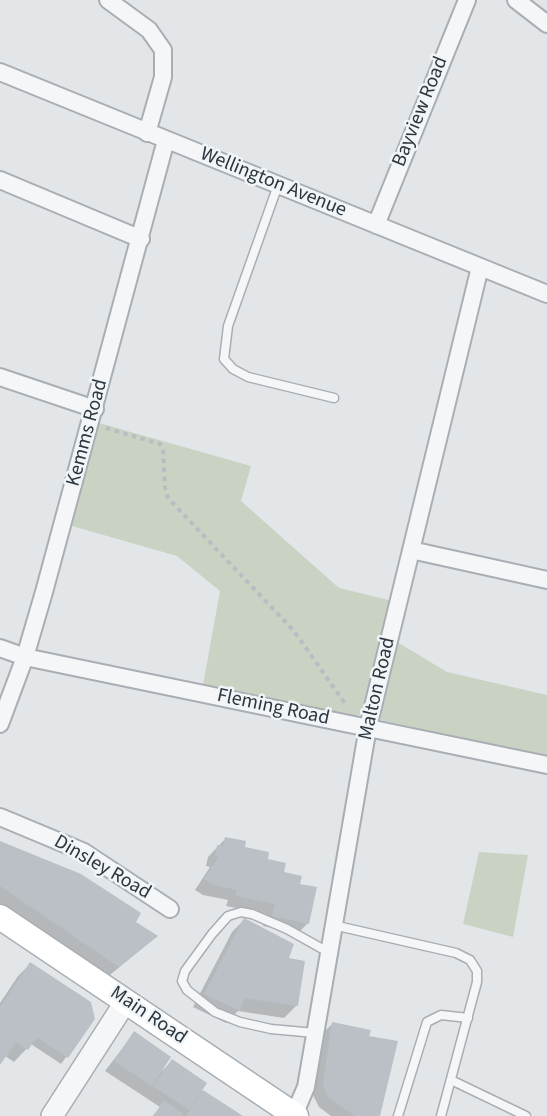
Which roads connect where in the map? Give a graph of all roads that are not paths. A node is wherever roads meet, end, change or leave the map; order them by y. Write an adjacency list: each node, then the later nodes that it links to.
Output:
1 (108, 0): 6 (street)
2 (466, 0): 10 (street, Bayview Road)
3 (516, 0): 4 (street)
4 (547, 24)
5 (0, 72): 6 (street, Wellington Avenue)
6 (147, 133): 7 (street, Wellington Avenue)
7 (166, 140): 9 (street, Wellington Avenue); 11 (street, Kemms Road)
8 (0, 180): 11 (street)
9 (278, 185): 10 (street, Wellington Avenue); 15 (lane)
10 (376, 225): 12 (street, Wellington Avenue)
11 (141, 239): 16 (street, Kemms Road)
12 (480, 267): 13 (street, Wellington Avenue); 17 (street, Malton Road)
13 (547, 294)
14 (0, 377): 16 (street)
15 (334, 398)
16 (95, 409): 20 (street, Kemms Road)
17 (411, 550): 18 (street); 22 (street, Malton Road)
18 (547, 580)
19 (0, 648): 20 (street, Fleming Road)
20 (25, 657): 21 (street, Kemms Road); 22 (street, Fleming Road)
21 (0, 724)
22 (368, 728): 23 (street, Fleming Road); 27 (street, Malton Road)
23 (547, 765)
24 (0, 817): 25 (street, Dinsley Road)
25 (170, 909)
26 (0, 916): 29 (main road, Main Road)
27 (333, 925): 28 (street, Malton Road); 30 (lane)
28 (328, 952): 31 (street, Malton Road); 31 (lane)
29 (126, 1001): 33 (main road, Main Road); 34 (street)
30 (468, 1018): 32 (lane); 35 (lane)
31 (315, 1033): 33 (street, Malton Road)
32 (451, 1080): 36 (lane); 37 (lane)
33 (295, 1115)
34 (52, 1116)
35 (398, 1116)
36 (441, 1116)
37 (526, 1116)

